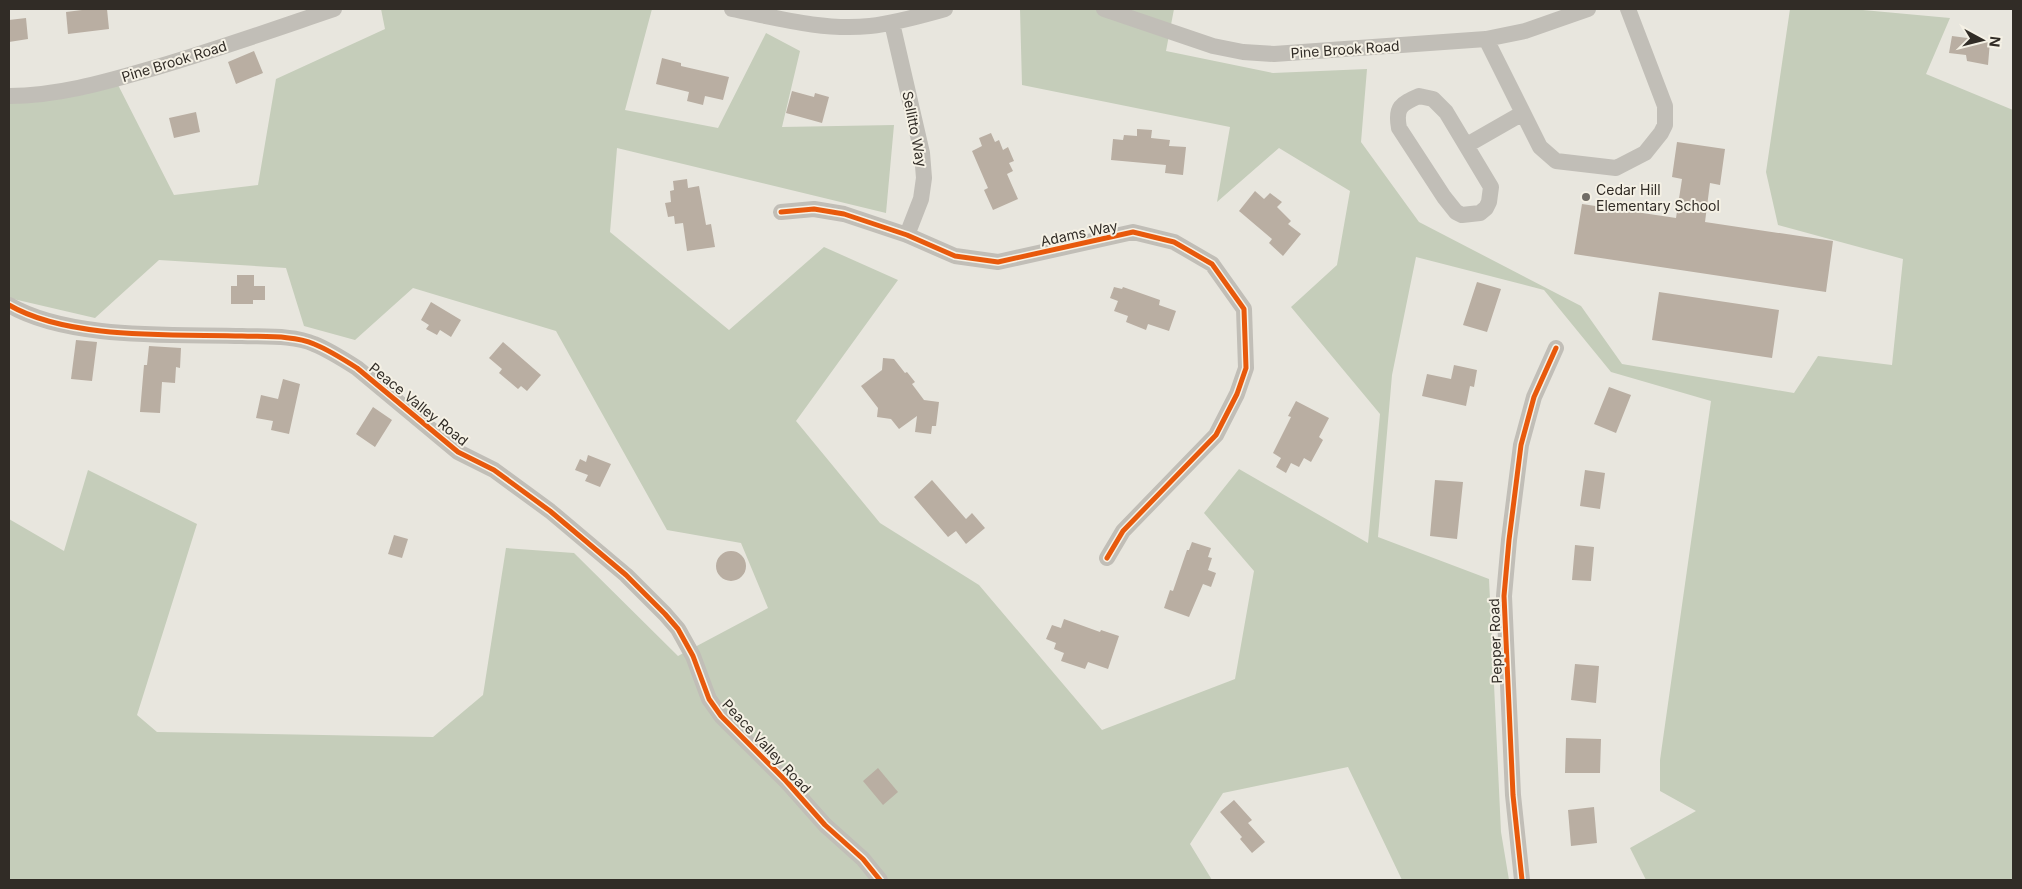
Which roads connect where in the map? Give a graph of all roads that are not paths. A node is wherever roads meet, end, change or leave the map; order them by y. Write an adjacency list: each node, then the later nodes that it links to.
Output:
1 (334, 9): 9 (street, Pine Brook Road)
2 (732, 9): 7 (street)
3 (945, 9): 7 (street)
4 (1104, 9): 8 (street, Pine Brook Road)
5 (1588, 9): 8 (street, Pine Brook Road)
6 (1628, 9): 10 (street)
7 (892, 23): 13 (street, Sellitto Way)
8 (1486, 39): 10 (street)
9 (9, 96)
10 (1523, 113): 11 (street)
11 (1467, 145): 11 (street)
12 (782, 212): 13 (street, Adams Way)
13 (907, 235): 16 (street, Adams Way)
14 (9, 305): 17 (street, Peace Valley Road)
15 (1556, 348): 18 (street, Pepper Road)
16 (1107, 558)
17 (880, 880)
18 (1522, 880)

